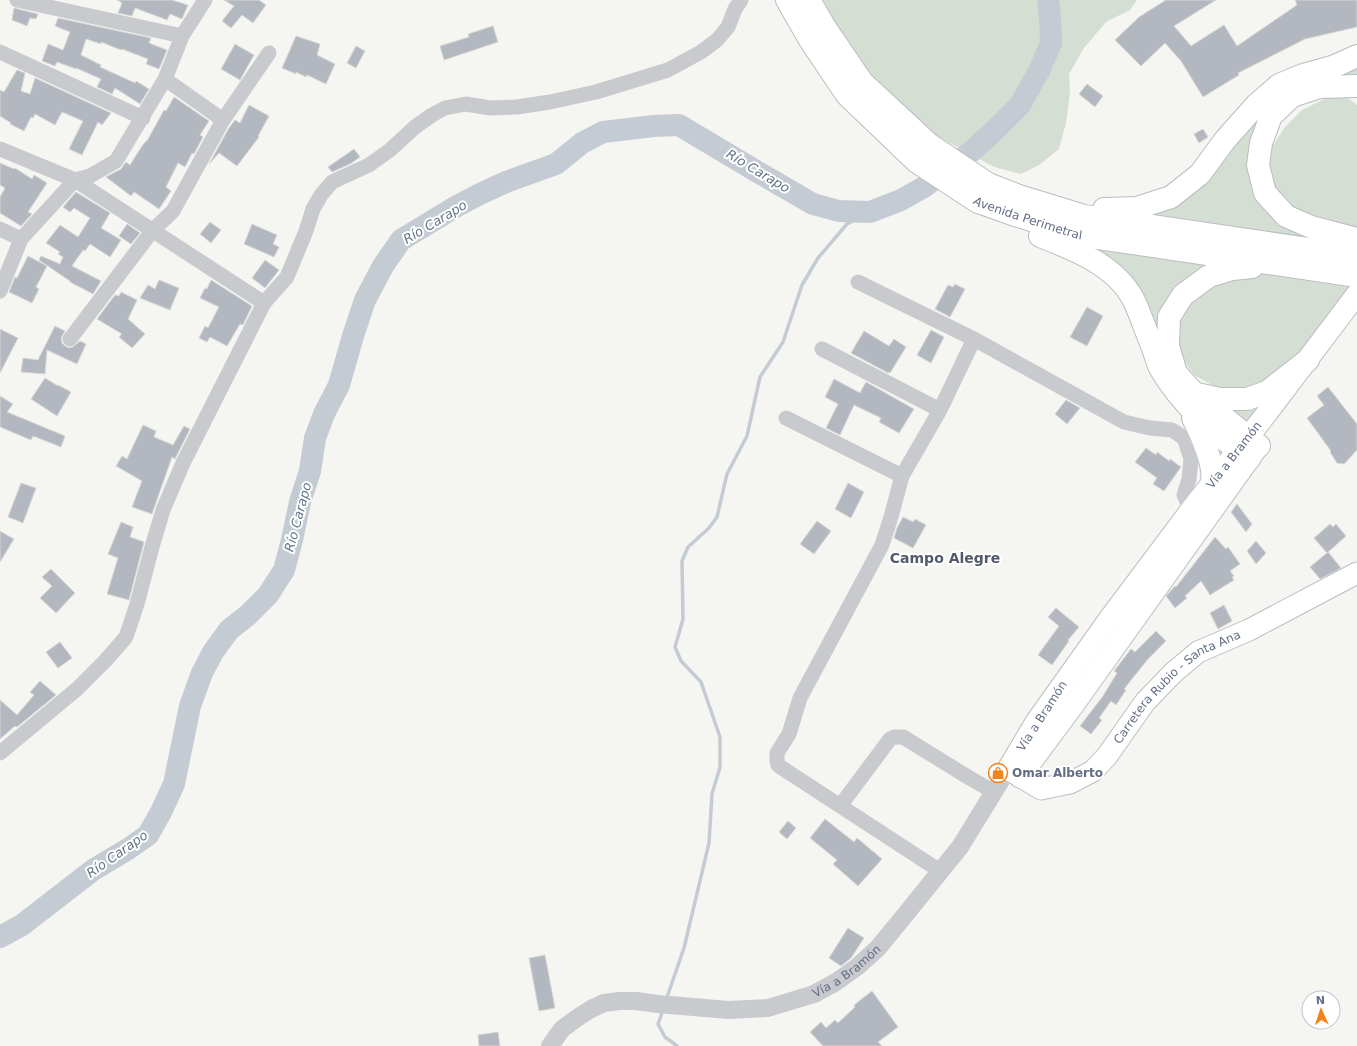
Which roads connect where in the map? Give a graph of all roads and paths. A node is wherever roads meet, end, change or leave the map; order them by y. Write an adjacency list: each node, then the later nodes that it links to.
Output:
1 (17, 0): 6 (street)
2 (205, 0): 6 (street)
3 (741, 0): 28 (street)
4 (787, 0): 18 (main road, Avenida Perimetral)
5 (809, 0): 18 (main road, Avenida Perimetral)
6 (182, 36): 12 (street)
7 (0, 52): 15 (street)
8 (269, 53): 16 (street)
9 (1357, 56): 11 (main road)
10 (1357, 73): 11 (main road)
11 (1303, 75): 20 (main road)
12 (165, 79): 15 (street); 16 (street)
13 (1347, 86): 14 (main road); 24 (main road)
14 (1357, 96)
15 (143, 118): 19 (street)
16 (223, 120): 22 (street)
17 (0, 149): 19 (street)
18 (923, 154): 20 (main road, Avenida Perimetral)
19 (75, 180): 22 (street); 23 (street)
20 (983, 193): 24 (main road, Avenida Perimetral); 34 (main road)
21 (0, 229): 23 (street)
22 (153, 230): 28 (street); 30 (street)
23 (21, 239): 26 (street)
24 (1352, 260): 34 (main road)
25 (858, 282): 31 (street)
26 (0, 291)
27 (1357, 294): 33 (main road, Vía a Bramón)
28 (264, 303): 42 (street)
29 (1357, 320): 37 (main road, Vía a Bramón)
30 (70, 339)
31 (974, 339): 35 (street); 40 (street)
32 (822, 349): 35 (street)
33 (1308, 360): 34 (main road); 37 (main road, Vía a Bramón)
34 (1191, 400): 37 (main road); 39 (main road)
35 (940, 410): 38 (street)
36 (786, 418): 38 (street)
37 (1248, 448): 39 (main road, Vía a Bramón); 43 (main road, Vía a Bramón)
38 (902, 476): 45 (street)
39 (1211, 485): 40 (main road, Vía a Bramón)
40 (1191, 510): 43 (main road, Vía a Bramón)
41 (1357, 573): 43 (main road, Carretera Rubio - Santa Ana)
42 (0, 753)
43 (1014, 773): 44 (street, Vía a Bramón)
44 (994, 792): 45 (street); 46 (street, Vía a Bramón)
45 (840, 806): 46 (street)
46 (940, 871): 47 (street, Vía a Bramón)
47 (550, 1046)

